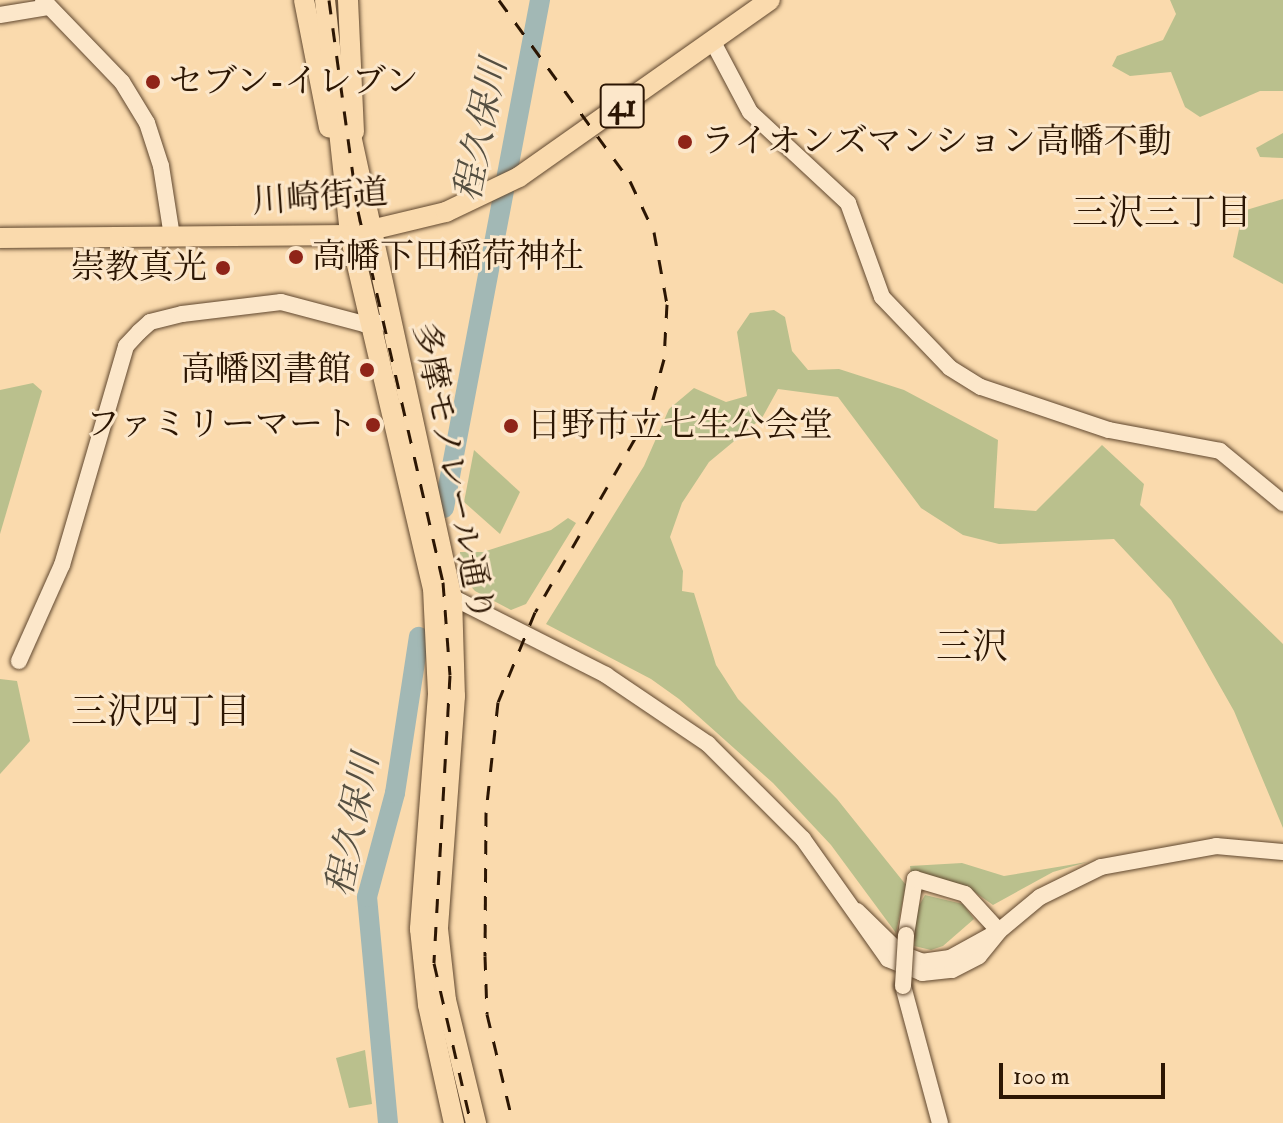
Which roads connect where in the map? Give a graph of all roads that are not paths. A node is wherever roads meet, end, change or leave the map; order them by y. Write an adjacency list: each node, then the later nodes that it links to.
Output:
1 (304, 0): 8 (main road)
2 (325, 0): 8 (main road, 多摩モノレール通り)
3 (348, 0): 8 (main road)
4 (770, 0): 7 (main road, 川崎街道 / 41)
5 (46, 3): 6 (street); 10 (street)
6 (0, 15)
7 (714, 44): 9 (main road, 川崎街道 / 41); 13 (street)
8 (346, 157): 9 (main road, 多摩モノレール通り)
9 (360, 233): 10 (main road, 川崎街道 / 41); 12 (main road, 多摩モノレール通り)
10 (172, 236): 11 (main road, 川崎街道 / 41)
11 (0, 238)
12 (381, 324): 14 (main road, 多摩モノレール通り); 15 (street)
13 (1283, 503)
14 (442, 592): 17 (street); 18 (main road, 多摩モノレール通り); 19 (main road, 多摩モノレール通り)
15 (19, 661)
16 (1283, 852): 17 (street)
17 (999, 931): 20 (street, bridge)
18 (454, 1123)
19 (476, 1123)
20 (940, 1123)

